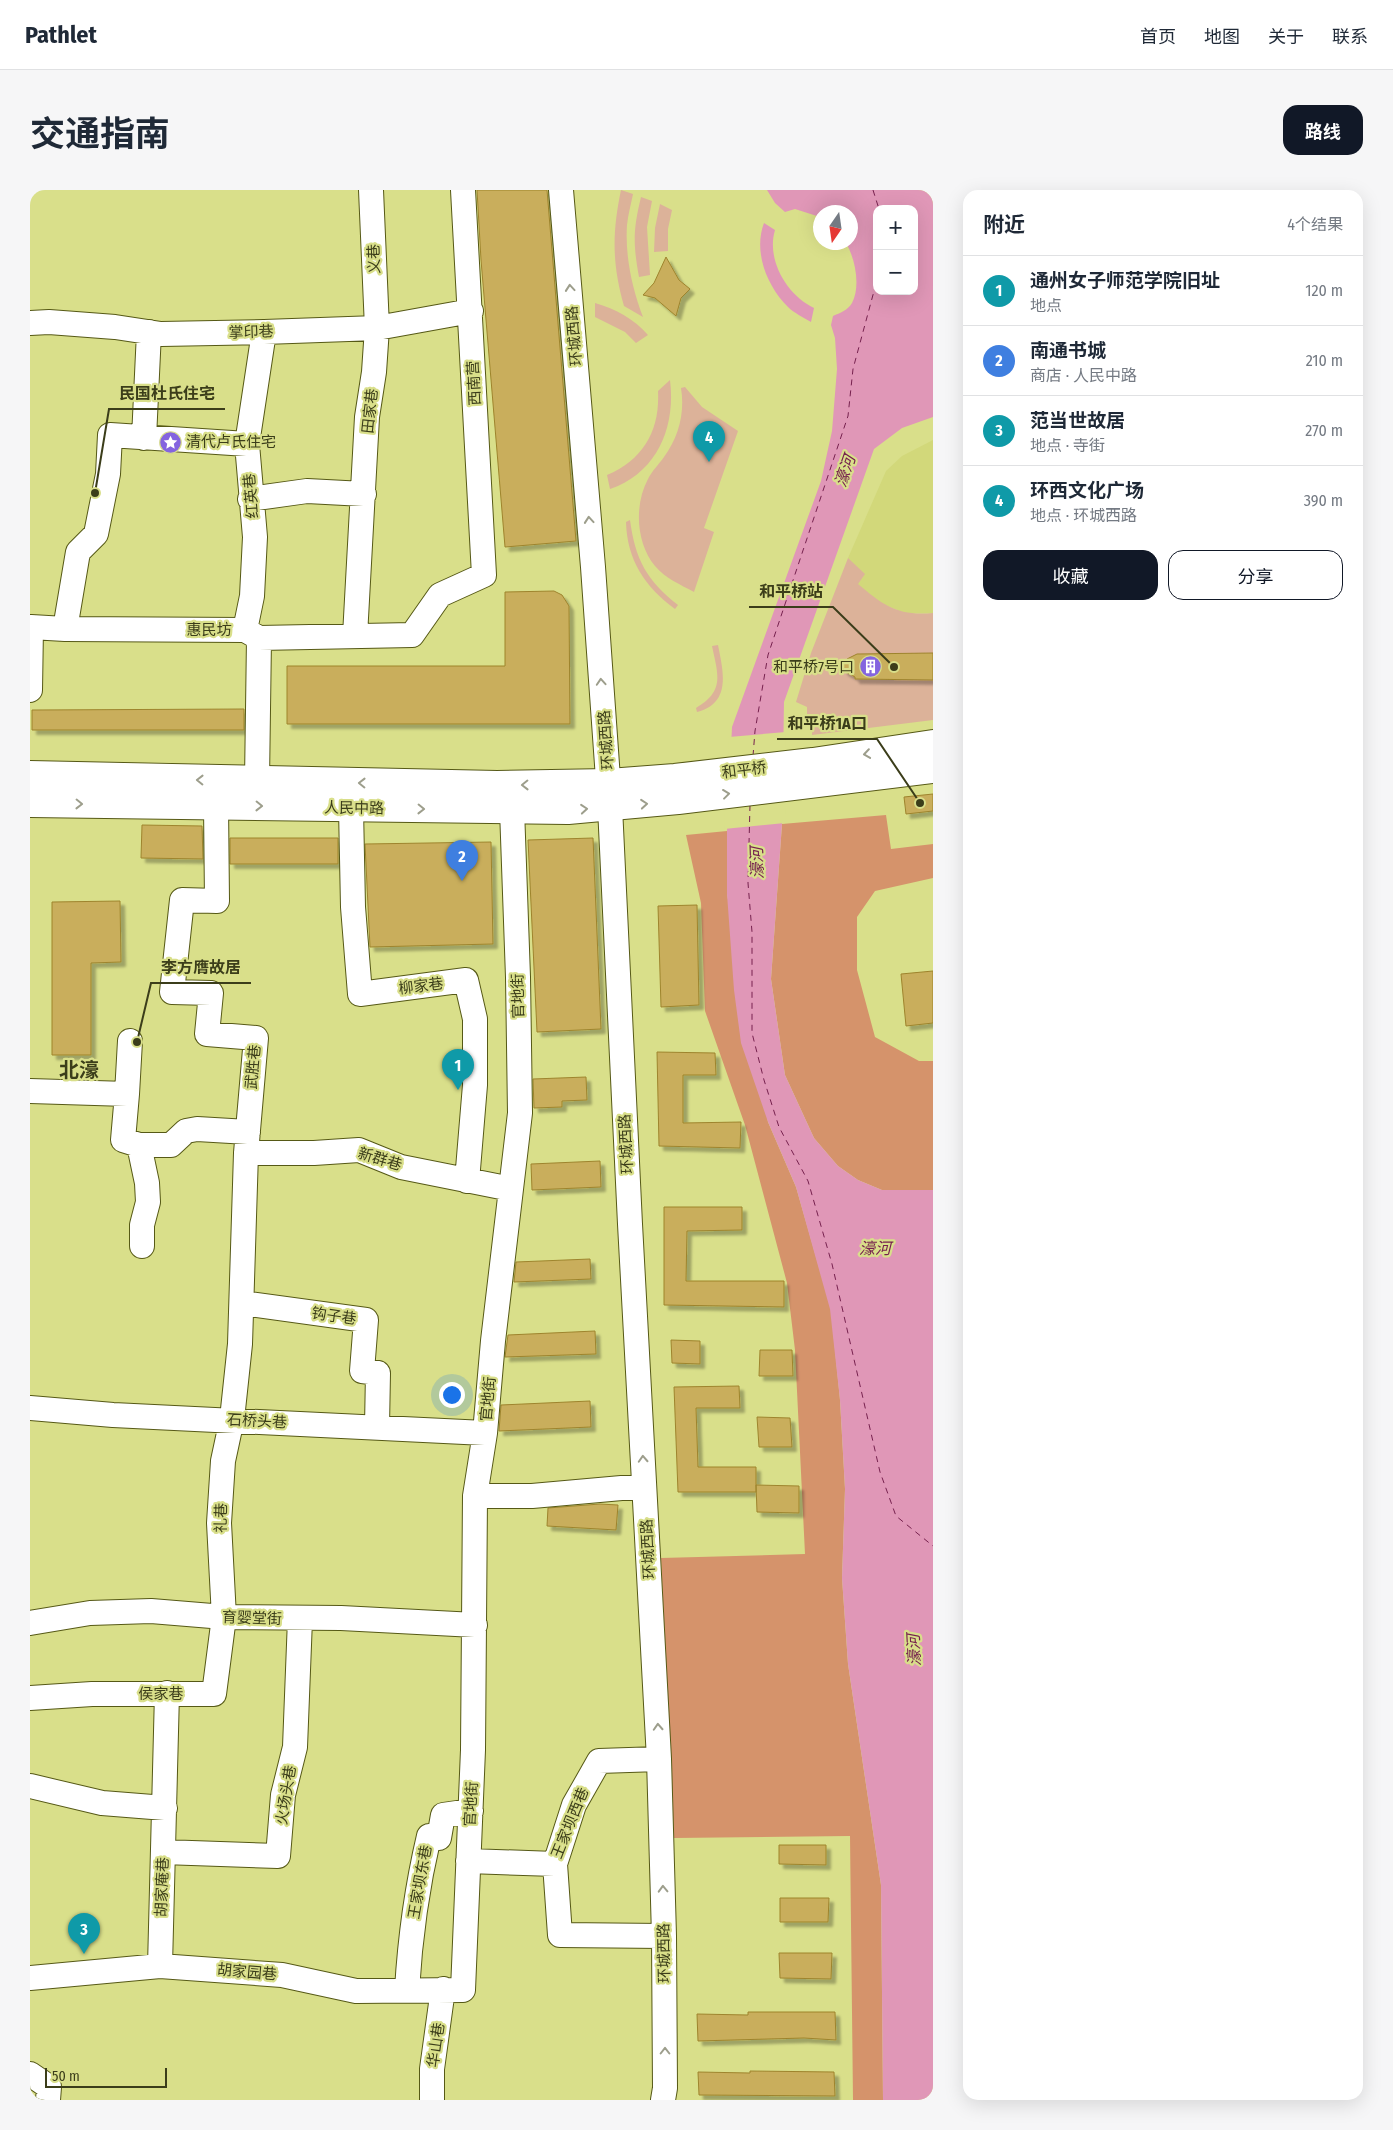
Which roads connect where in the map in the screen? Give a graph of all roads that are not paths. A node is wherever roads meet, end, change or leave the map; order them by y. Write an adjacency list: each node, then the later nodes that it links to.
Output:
1 (371, 190): 6 (street, 义巷)
2 (463, 190): 4 (street, 西南营)
3 (561, 190): 25 (street, 环城西路, one-way to 3)
4 (470, 311): 6 (street, 掌印巷); 13 (street, 西南营)
5 (30, 323): 7 (street, 掌印巷)
6 (377, 328): 8 (street, 掌印巷); 11 (street, 田家巷)
7 (149, 332): 8 (street, 掌印巷); 9 (street)
8 (264, 332): 10 (street, 红英巷)
9 (144, 438): 10 (street); 15 (street)
10 (247, 444): 12 (street, 红英巷)
11 (364, 494): 12 (street); 17 (street, 田家巷)
12 (250, 499): 16 (street, 红英巷)
13 (484, 576): 17 (street, 惠民坊)
14 (30, 627): 15 (street, 惠民坊); 18 (street, 惠民坊)
15 (65, 629): 16 (street, 惠民坊)
16 (252, 634): 17 (street, 惠民坊); 23 (street, 红英巷)
17 (355, 636)
18 (30, 690)
19 (933, 744): 21 (main road, one-way to 21)
20 (933, 768): 21 (main road)
21 (814, 773): 24 (main road, 和平桥)
22 (30, 775): 23 (main road, 人民中路, one-way to 22)
23 (257, 781): 25 (main road, 人民中路, one-way to 23)
24 (676, 789): 25 (main road, 人民中路)
25 (609, 795): 29 (main road, 人民中路, one-way to 25); 43 (street, 环城西路, one-way to 25)
26 (30, 803): 27 (main road, 人民中路, one-way to 27)
27 (216, 805): 28 (main road, 人民中路, one-way to 28); 33 (street, 武胜巷)
28 (350, 808): 29 (main road, 人民中路, one-way to 29); 35 (street, 柳家巷)
29 (512, 809): 36 (street, 官地街)
30 (130, 1041): 32 (street)
31 (30, 1091): 32 (street)
32 (127, 1094): 34 (street)
33 (247, 1142): 34 (street, 新群巷); 35 (street, 新群巷); 38 (street, 武胜巷)
34 (139, 1145): 37 (street)
35 (467, 1181): 36 (street, 新群巷)
36 (511, 1190): 42 (street, 官地街)
37 (142, 1246)
38 (242, 1303): 40 (street, 武胜巷); 41 (street, 钩子巷)
39 (30, 1408): 40 (street, 石桥头巷)
40 (232, 1419): 41 (street, 石桥头巷); 45 (street, 礼巷)
41 (377, 1426): 42 (street, 石桥头巷)
42 (485, 1433): 44 (street, 官地街)
43 (644, 1486): 44 (street); 51 (street, 环城西路, one-way to 43)
44 (475, 1496): 48 (street, 官地街)
45 (224, 1617): 46 (street, 育婴堂街); 47 (street, 育婴堂街); 49 (street, 侯家巷)
46 (300, 1619): 48 (street, 育婴堂街); 55 (street, 火场头巷)
47 (30, 1623)
48 (475, 1625): 54 (street, 官地街)
49 (167, 1693): 50 (street, 侯家巷); 53 (street, 胡家庵巷)
50 (30, 1698)
51 (660, 1759): 57 (street, 王家坝西巷); 58 (street, 环城西路, one-way to 51)
52 (30, 1786): 53 (street)
53 (165, 1808): 55 (street, 胡家庵巷)
54 (471, 1811): 56 (street, 官地街); 61 (street, 王家坝东巷)
55 (163, 1852): 59 (street, 胡家庵巷)
56 (468, 1862): 57 (street, 王家坝西巷); 62 (street, 官地街)
57 (556, 1864): 58 (street)
58 (664, 1936): 64 (street, 环城西路, one-way to 58)
59 (160, 1966): 60 (street, 胡家园巷); 61 (street, 胡家园巷)
60 (30, 1978)
61 (406, 1990): 62 (street, 胡家园巷)
62 (453, 1990): 63 (street, 华山巷)
63 (432, 2100)
64 (663, 2100)

